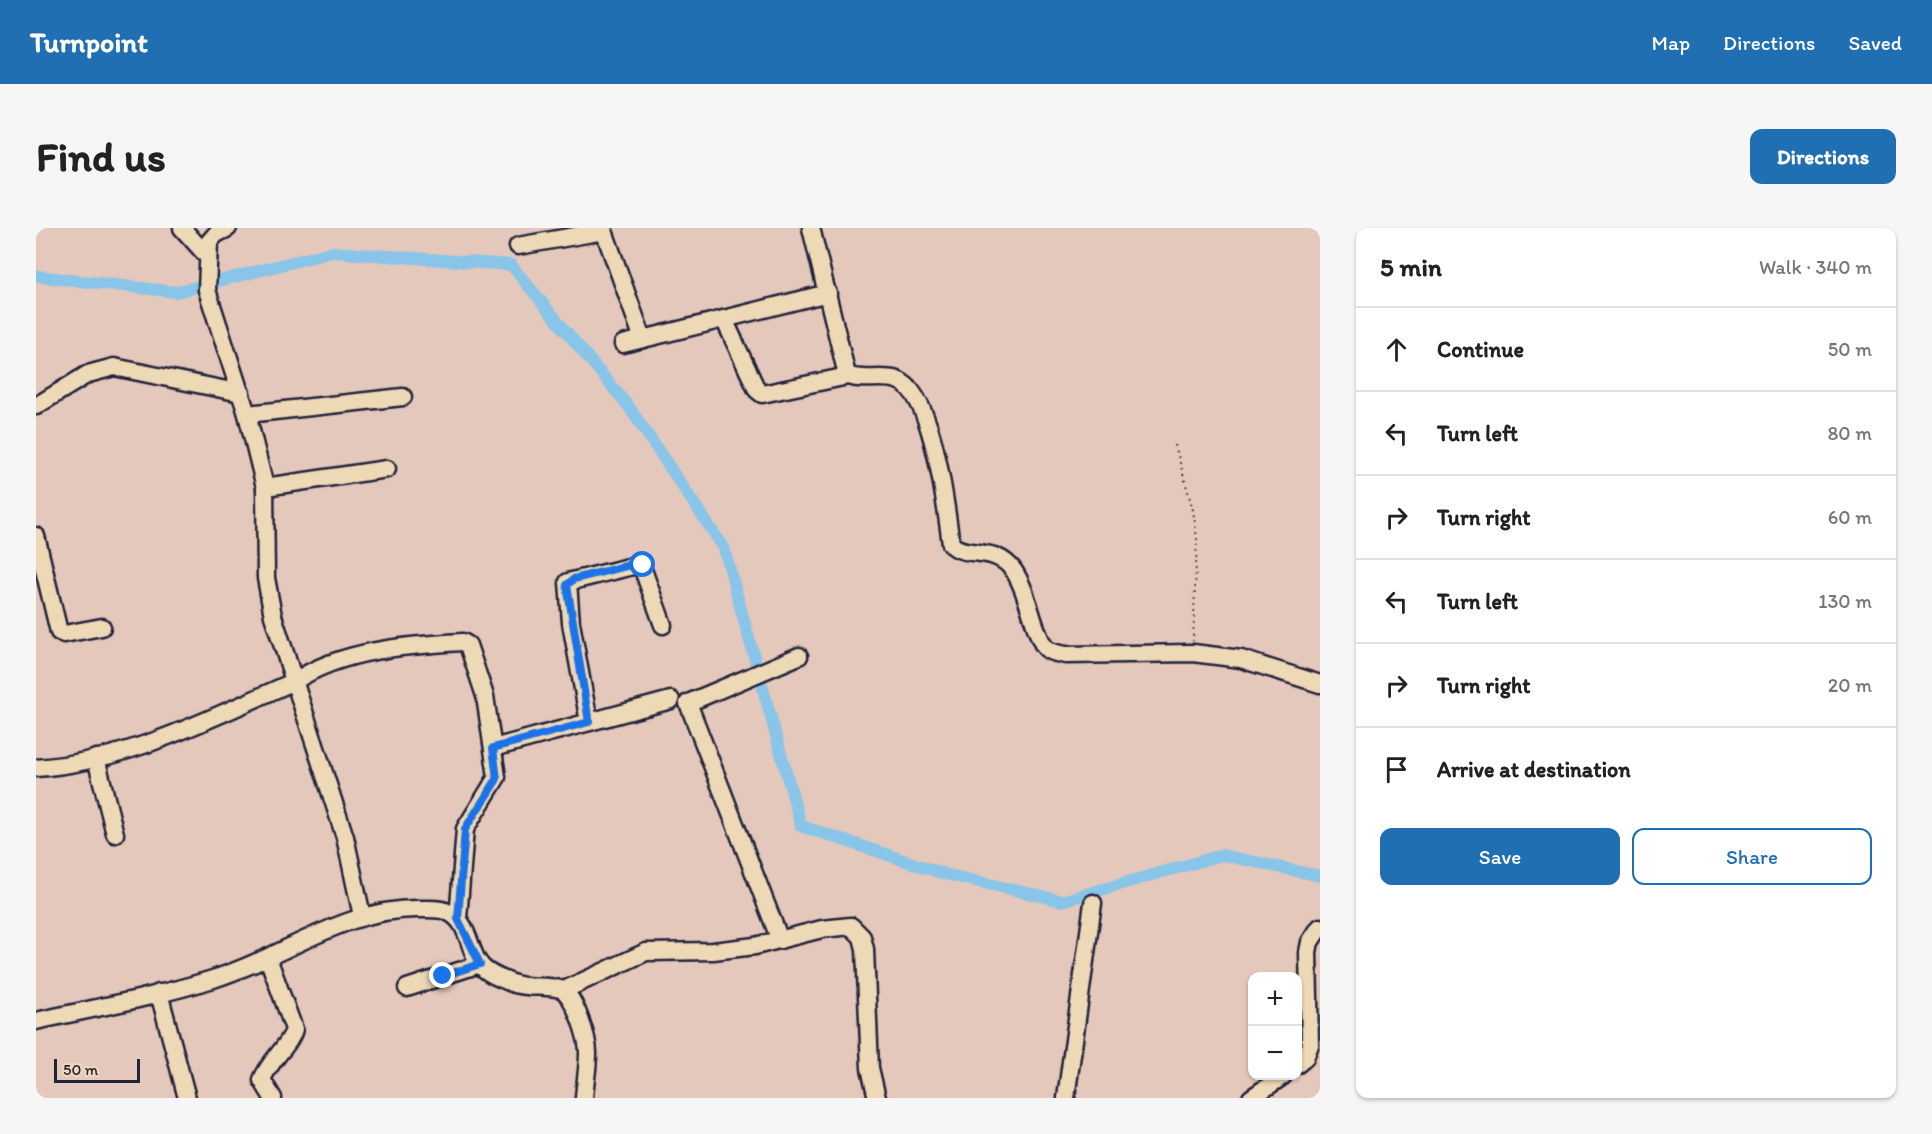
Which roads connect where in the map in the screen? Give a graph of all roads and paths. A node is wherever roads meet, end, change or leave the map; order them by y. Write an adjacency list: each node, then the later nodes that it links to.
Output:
1 (182, 228): 6 (street)
2 (228, 228): 6 (street)
3 (811, 228): 7 (street)
4 (604, 230): 5 (street); 9 (street)
5 (518, 246)
6 (207, 264): 12 (street)
7 (828, 293): 8 (street); 11 (street)
8 (724, 319): 9 (street); 11 (street)
9 (643, 339): 10 (street)
10 (623, 344)
11 (848, 376): 22 (street)
12 (241, 393): 14 (street); 15 (street)
13 (403, 397): 15 (street)
14 (36, 406)
15 (247, 414): 18 (street)
16 (1175, 445): 22 (path)
17 (387, 469): 18 (street)
18 (265, 487): 24 (street)
19 (36, 536): 21 (street)
20 (663, 625): 27 (street)
21 (102, 627)
22 (1193, 652): 25 (street)
23 (800, 656): 36 (street)
24 (295, 681): 28 (street); 29 (street); 33 (street)
25 (1320, 684)
26 (671, 700): 27 (street)
27 (589, 722): 28 (street)
28 (493, 748): 34 (street)
29 (96, 758): 30 (street); 31 (street)
30 (36, 768)
31 (115, 834)
32 (1093, 903): 50 (street)
33 (362, 916): 34 (street); 37 (street)
34 (458, 919): 38 (street)
35 (1320, 927): 43 (street)
36 (780, 940): 40 (street); 49 (street)
37 (268, 958): 41 (street); 47 (street)
38 (480, 964): 39 (street); 40 (street)
39 (407, 988)
40 (564, 990): 48 (street)
41 (159, 993): 42 (street); 46 (street)
42 (36, 1021)
43 (1309, 1055)
44 (1278, 1080): 45 (street)
45 (1258, 1096)
46 (187, 1098)
47 (273, 1098)
48 (584, 1098)
49 (876, 1098)
50 (1066, 1098)

